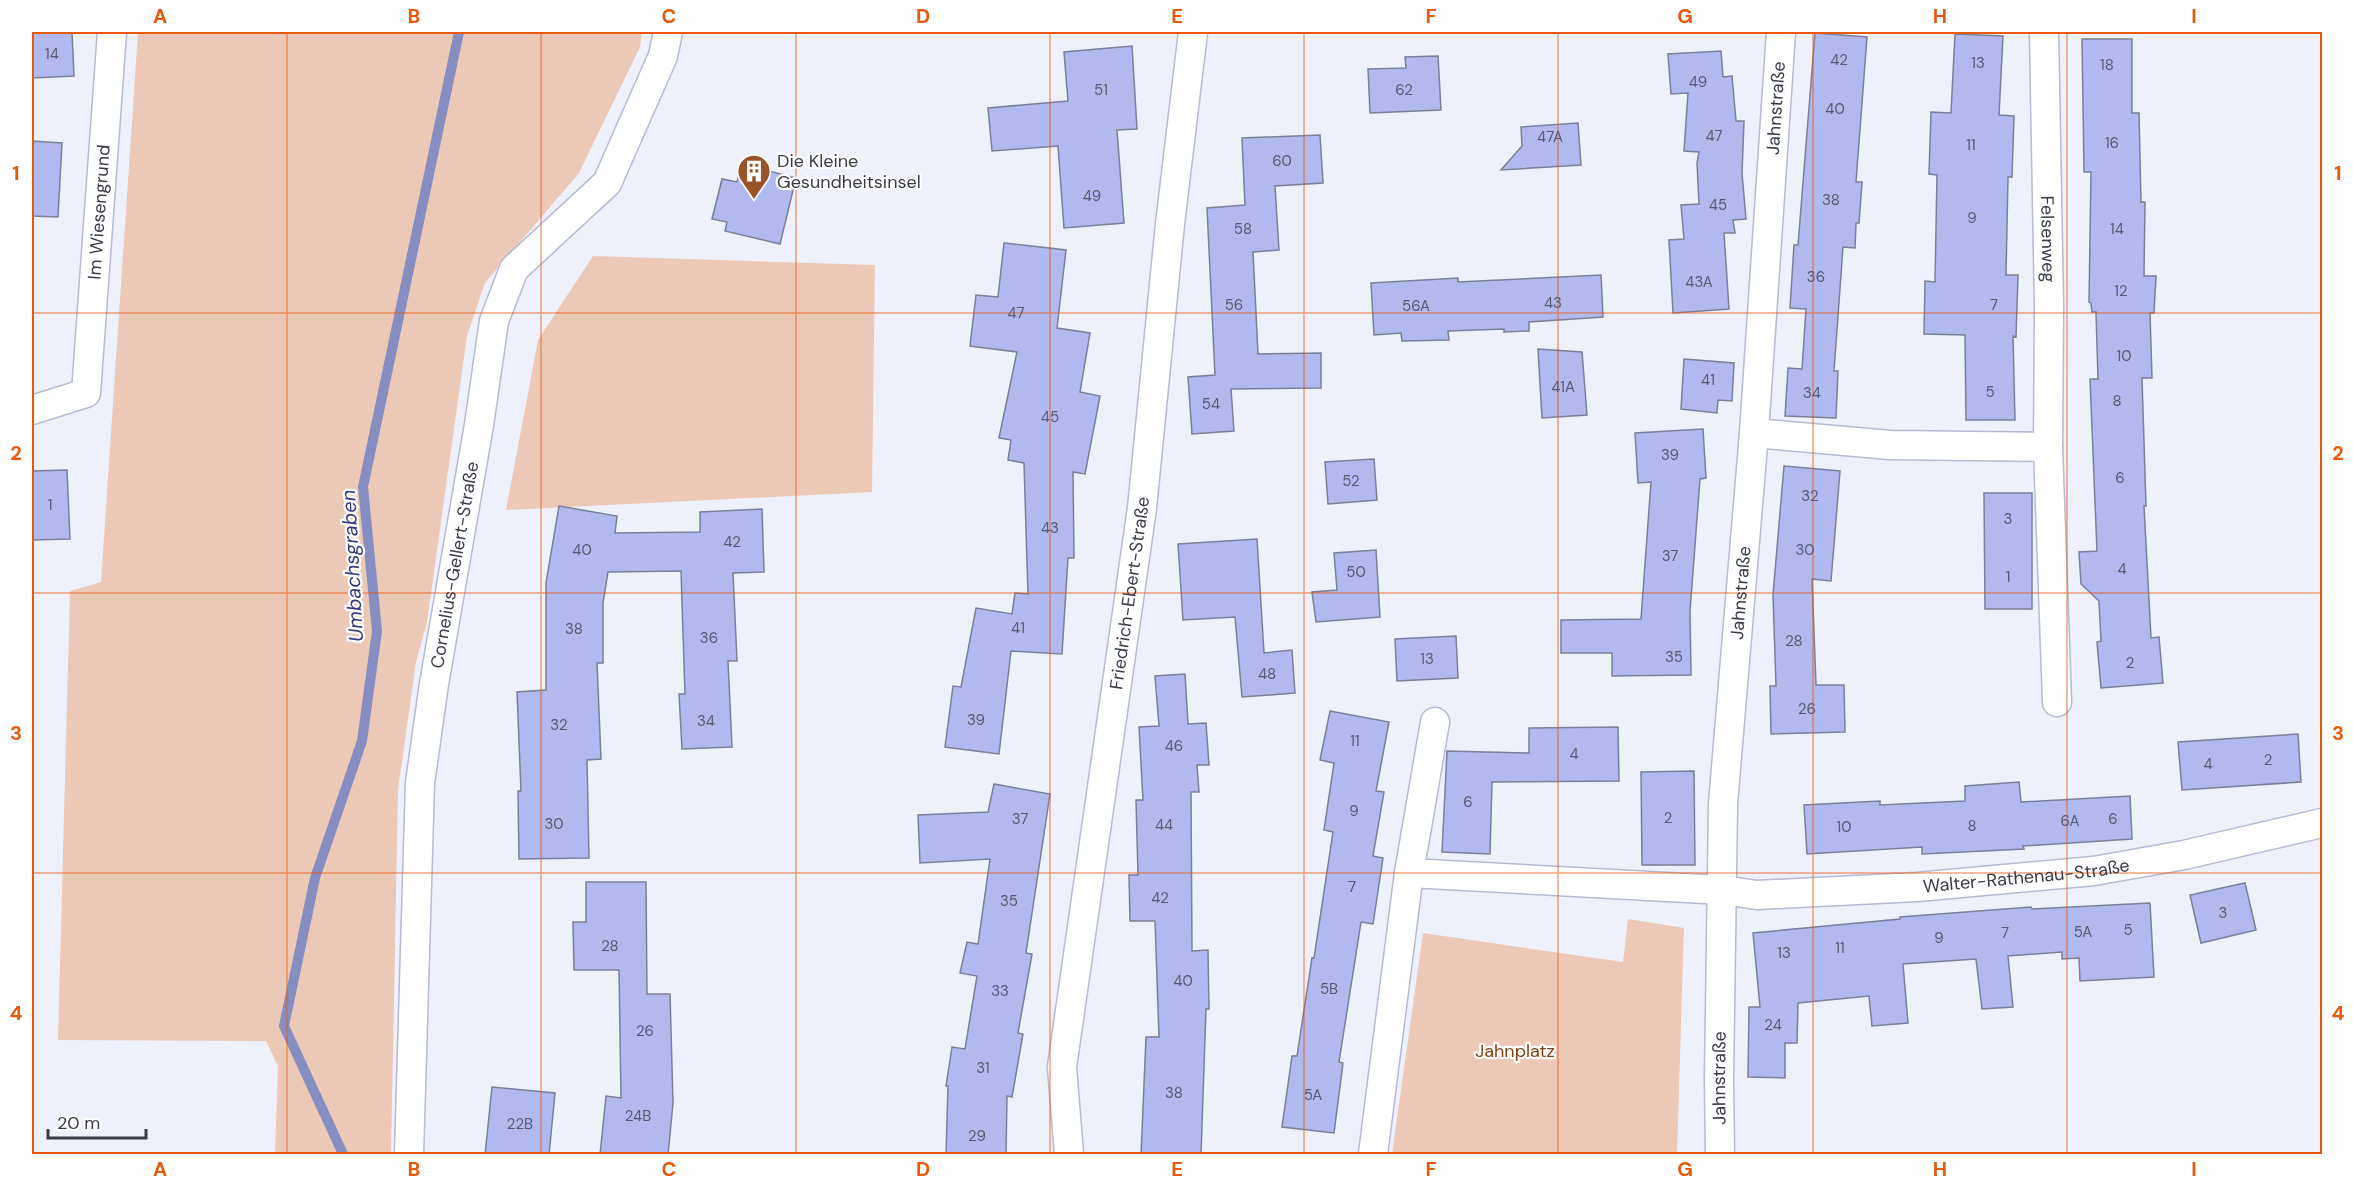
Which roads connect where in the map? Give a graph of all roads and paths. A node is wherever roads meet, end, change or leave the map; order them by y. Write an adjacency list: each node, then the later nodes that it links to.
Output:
1 (112, 32): 6 (street, Im Wiesengrund)
2 (668, 32): 14 (street, Cornelius-Gellert-Straße)
3 (1193, 32): 15 (street, Friedrich-Ebert-Straße)
4 (1781, 32): 7 (street, Jahnstraße)
5 (2044, 32): 8 (street, Felsenweg)
6 (32, 410)
7 (1754, 433): 8 (street); 13 (street, Jahnstraße)
8 (2048, 447): 9 (street, Felsenweg)
9 (2057, 702)
10 (1435, 722): 12 (street)
11 (2322, 823): 13 (street, Walter-Rathenau-Straße)
12 (1409, 873): 13 (street); 16 (street)
13 (1723, 890): 17 (street, Jahnstraße)
14 (410, 1155)
15 (1070, 1155)
16 (1373, 1155)
17 (1720, 1155)

